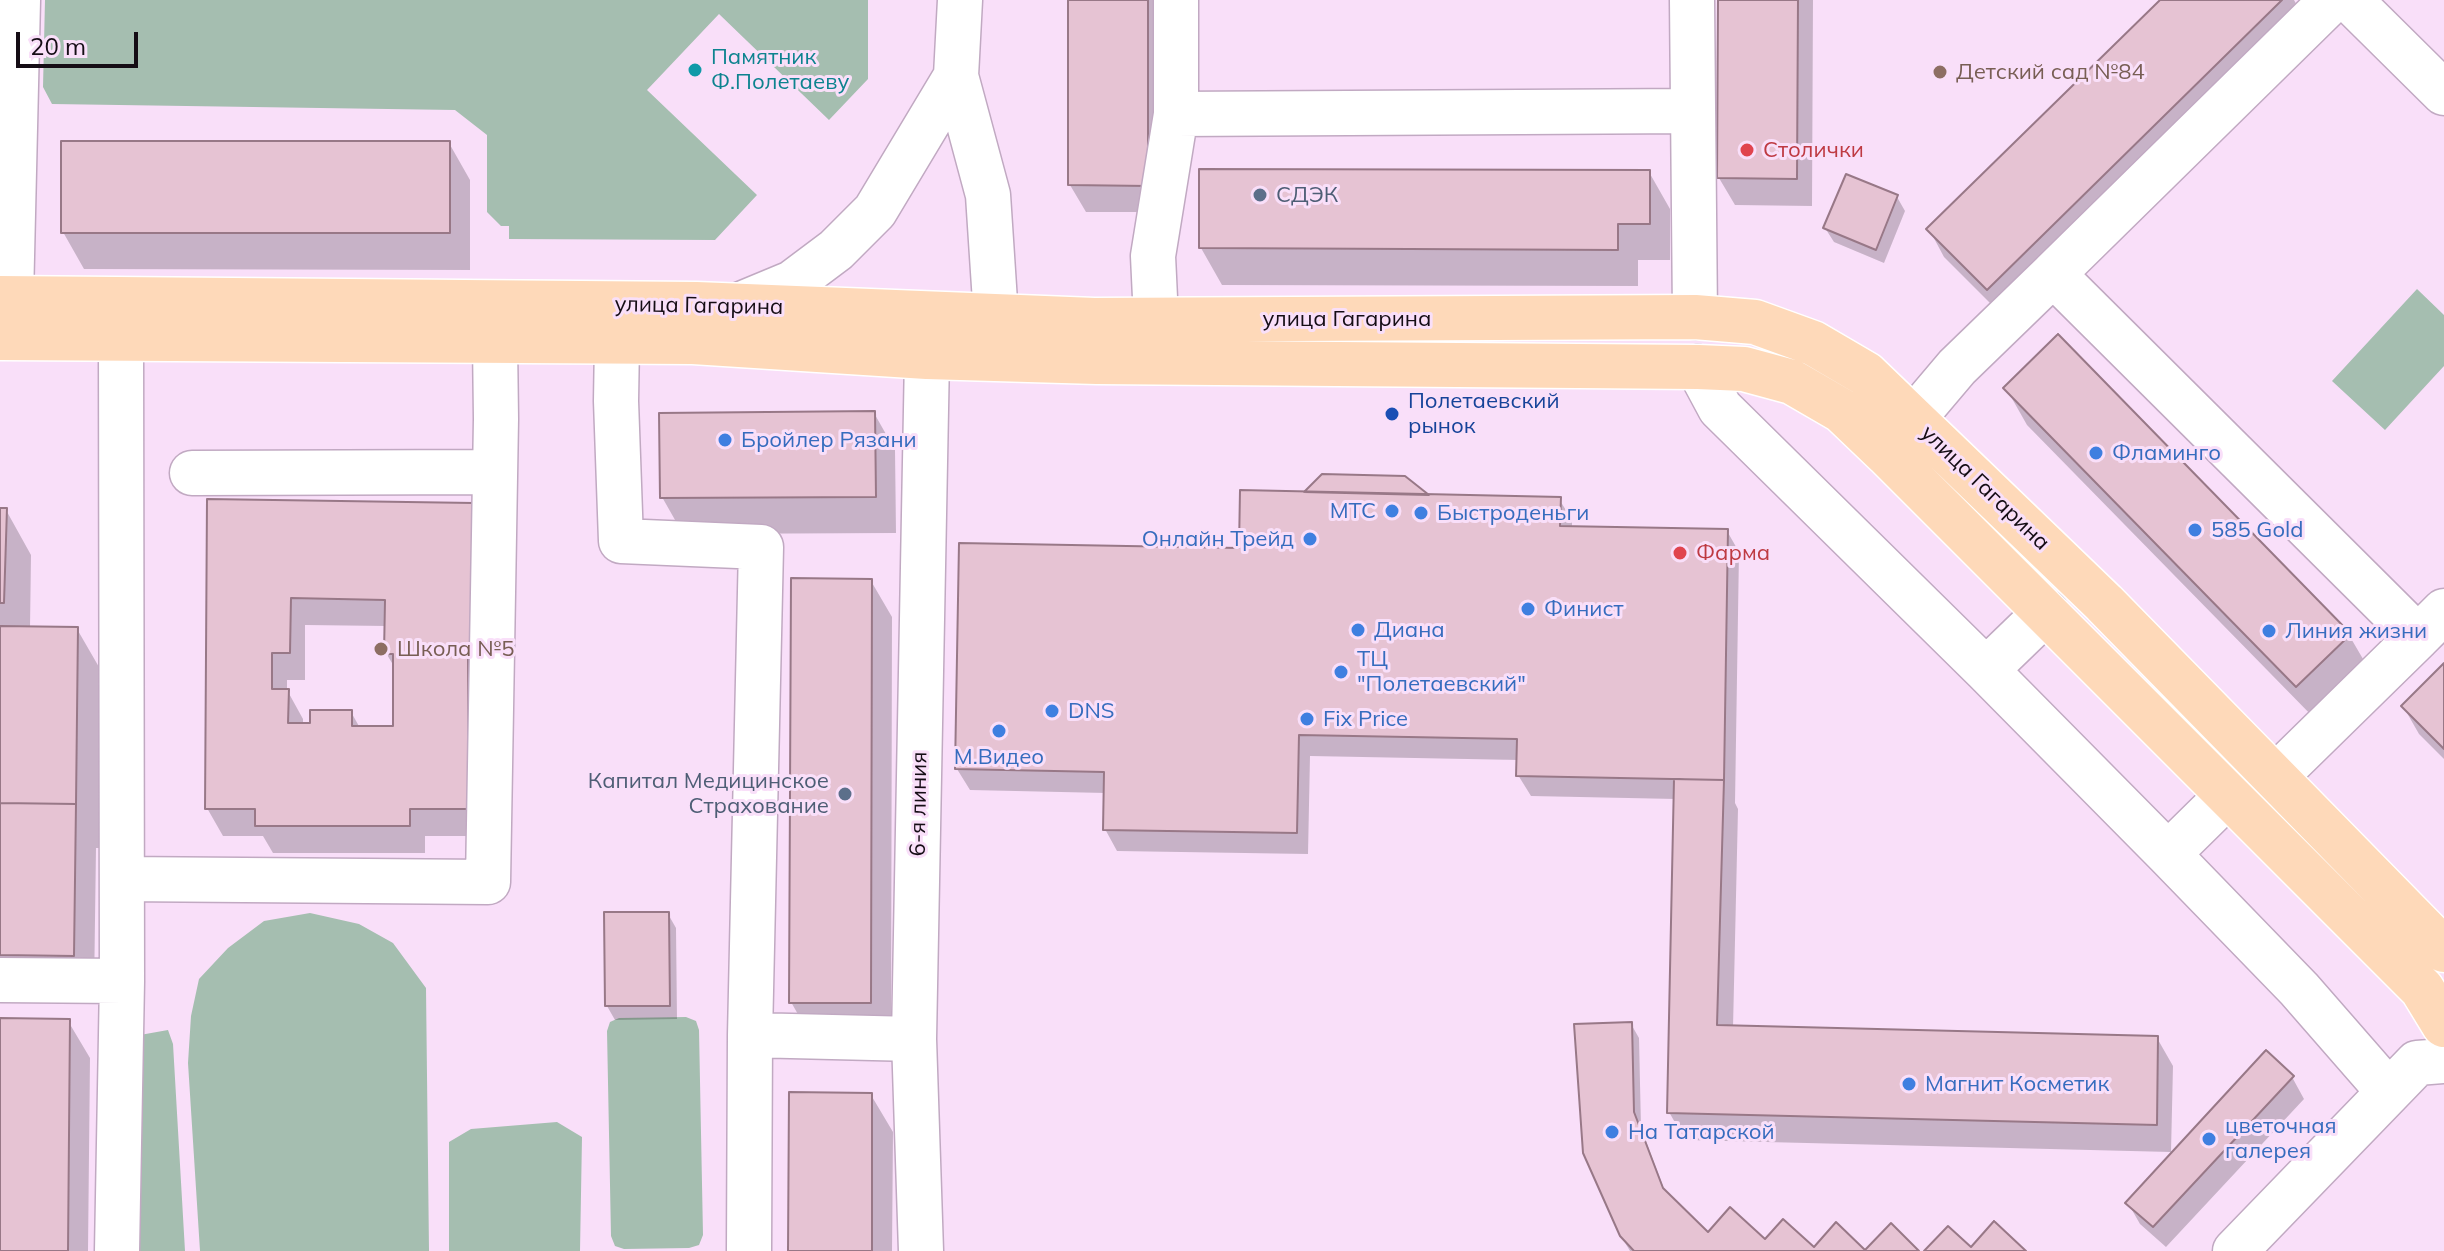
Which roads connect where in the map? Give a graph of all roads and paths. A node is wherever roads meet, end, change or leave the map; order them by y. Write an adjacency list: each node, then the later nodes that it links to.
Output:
1 (18, 0): 13 (street)
2 (960, 0): 7 (street)
3 (1176, 0): 10 (street)
4 (1692, 0): 9 (street)
5 (2332, 0): 11 (street)
6 (2350, 0): 8 (street)
7 (956, 76): 12 (street); 14 (street)
8 (2444, 93)
9 (1693, 111): 10 (street); 15 (street)
10 (1176, 114): 16 (street)
11 (2053, 274): 23 (street); 27 (street)
12 (739, 305): 13 (main road, улица Гагарина); 14 (main road, улица Гагарина)
13 (4, 312): 17 (main road, улица Гагарина)
14 (996, 317): 16 (main road, улица Гагарина); 20 (main road); 21 (main road)
15 (1695, 317): 16 (main road, улица Гагарина); 23 (main road, улица Гагарина)
16 (1156, 319)
17 (121, 338): 18 (main road, улица Гагарина); 32 (street)
18 (495, 342): 19 (main road, улица Гагарина); 24 (street)
19 (617, 343): 20 (main road, улица Гагарина); 37 (street)
20 (927, 357): 21 (main road, улица Гагарина); 38 (street, 6-я линия)
21 (1097, 362): 22 (main road, улица Гагарина)
22 (1698, 367): 26 (main road, улица Гагарина); 28 (street)
23 (1913, 419): 29 (main road, улица Гагарина)
24 (495, 472): 25 (street); 32 (street)
25 (192, 473)
26 (2046, 612): 28 (street); 30 (main road, улица Гагарина)
27 (2431, 624): 29 (street)
28 (1986, 670): 31 (street)
29 (2275, 777): 33 (main road, улица Гагарина)
30 (2228, 795): 31 (street); 36 (main road, улица Гагарина)
31 (2168, 854): 39 (street)
32 (122, 879): 35 (street)
33 (2444, 950)
34 (0, 980): 35 (street)
35 (122, 981): 40 (street)
36 (2437, 994): 39 (street, улица Гагарина)
37 (750, 1035): 38 (street); 41 (street)
38 (914, 1039): 42 (street, 6-я линия)
39 (2416, 1072): 43 (street)
40 (117, 1251)
41 (749, 1251)
42 (921, 1251)
43 (2235, 1251)

